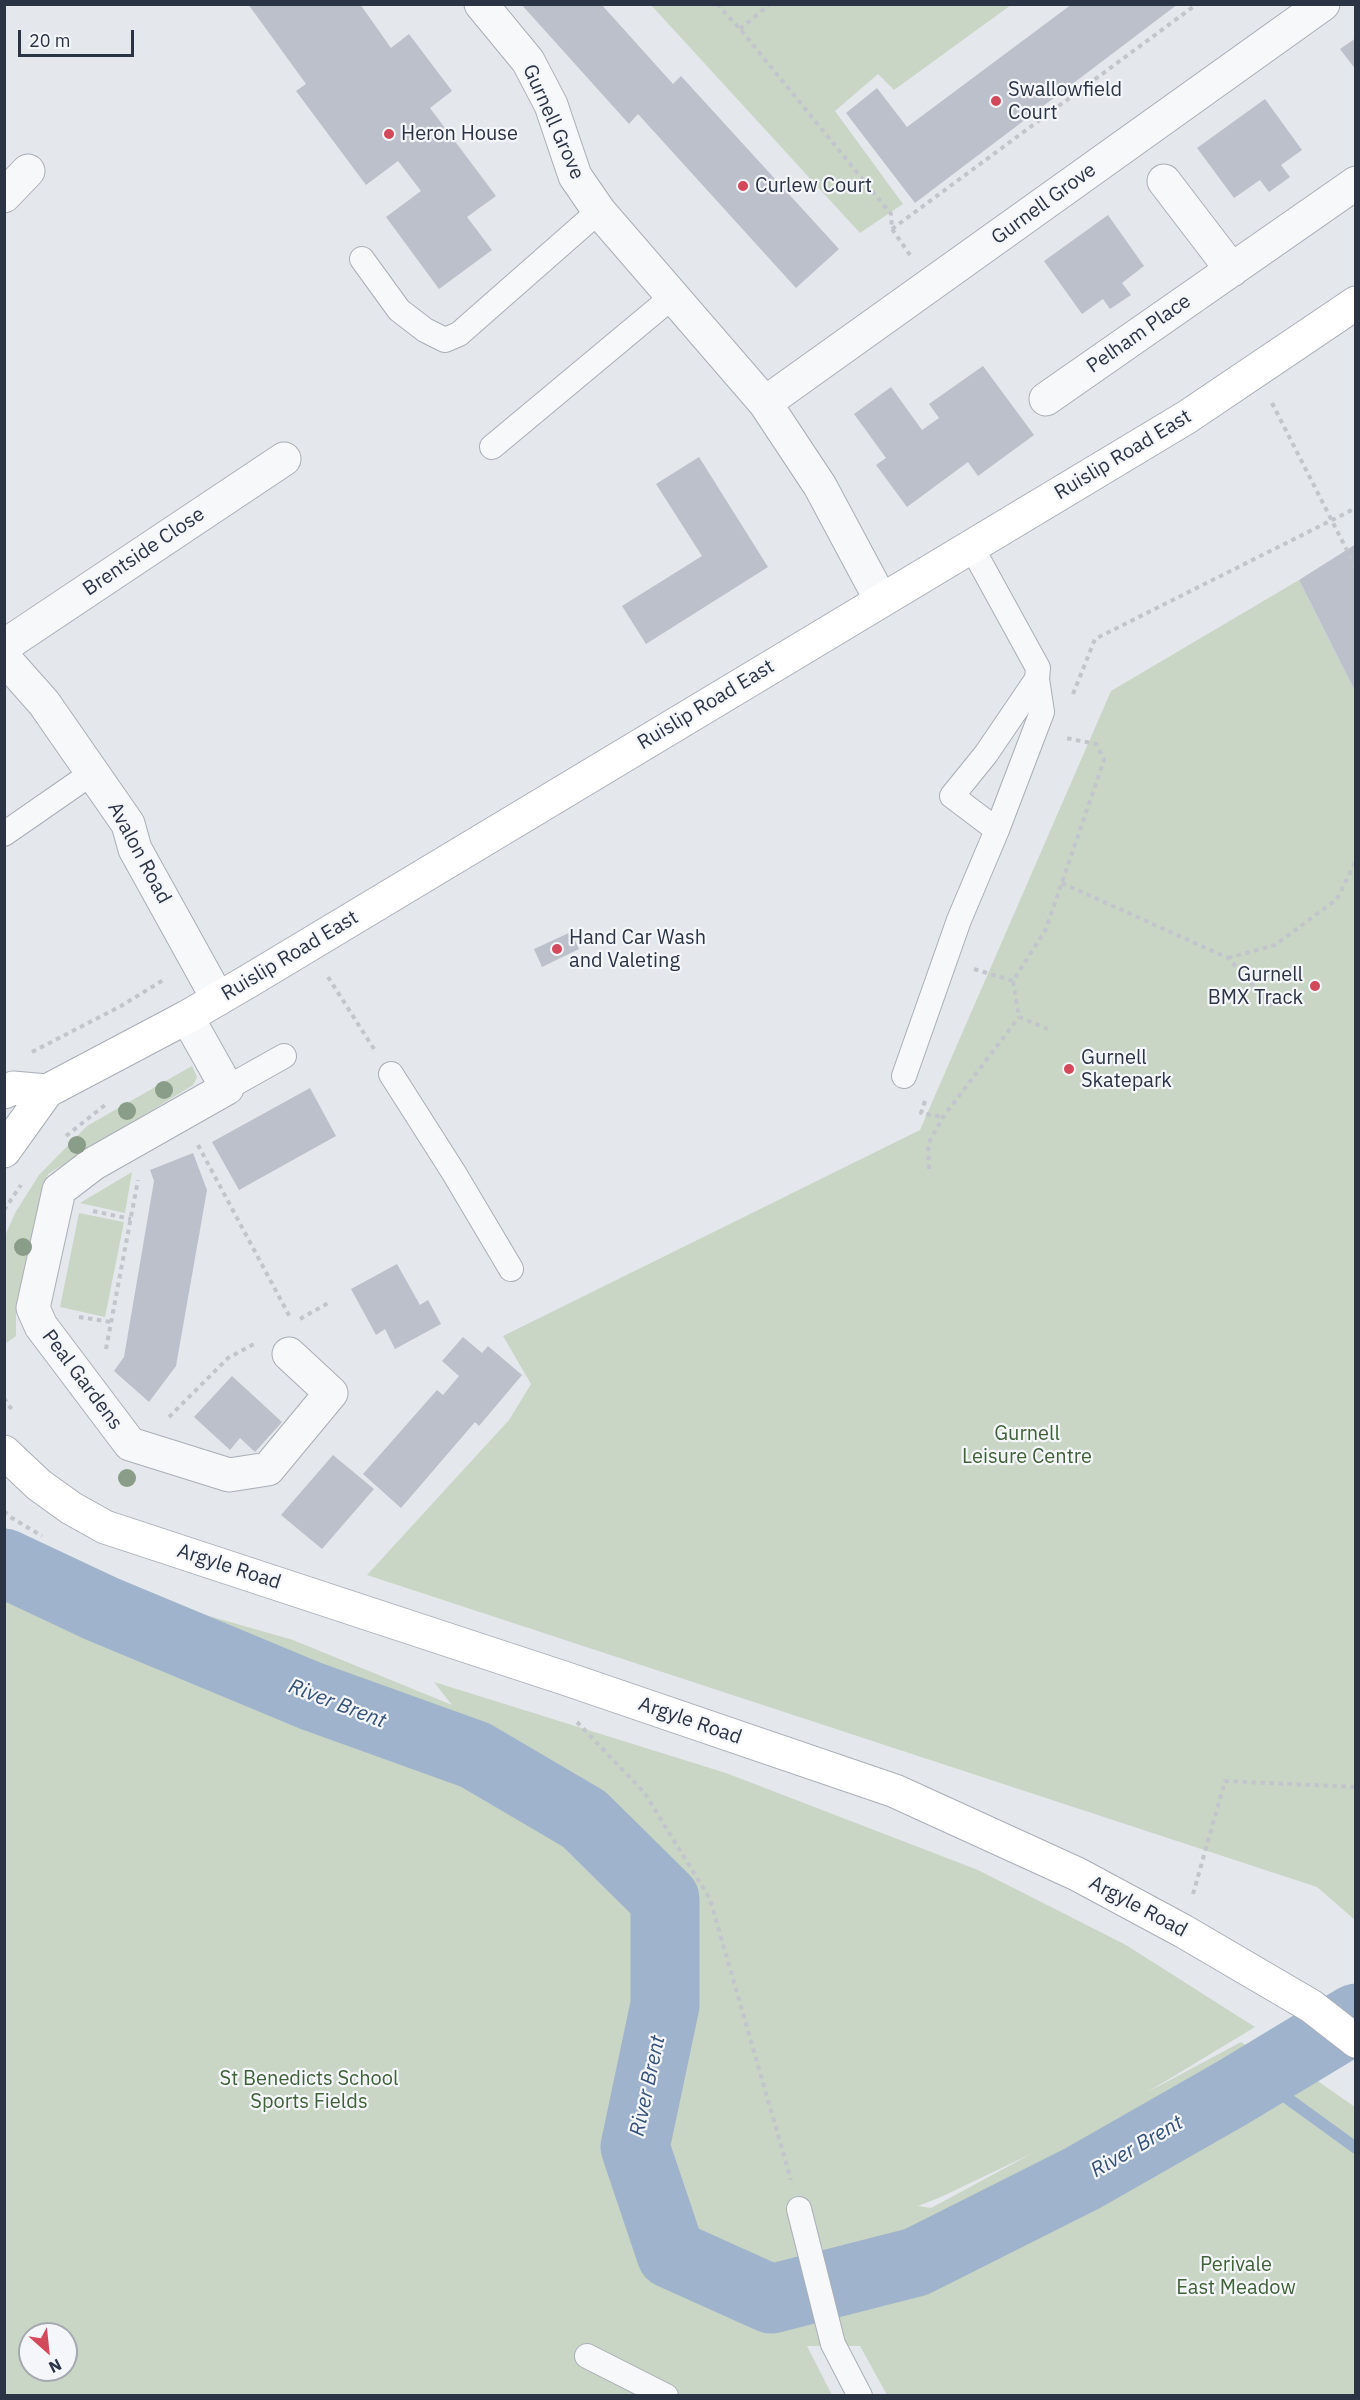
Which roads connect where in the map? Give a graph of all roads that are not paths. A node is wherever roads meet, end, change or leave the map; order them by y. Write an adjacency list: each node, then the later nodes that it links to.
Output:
1 (481, 4): 7 (street, Gurnell Grove)
2 (1323, 4): 13 (street, Gurnell Grove)
3 (28, 171): 5 (street)
4 (1164, 181): 9 (street)
5 (4, 196)
6 (1351, 196): 9 (street, Pelham Place)
7 (599, 212): 8 (lane); 10 (street, Gurnell Grove)
8 (362, 259)
9 (1232, 270): 12 (street, Pelham Place)
10 (672, 297): 13 (street, Gurnell Grove); 14 (lane)
11 (1356, 303): 16 (main road, Ruislip Road East)
12 (1046, 399)
13 (765, 404): 17 (street, Gurnell Grove)
14 (492, 447)
15 (284, 459): 18 (street, Brentside Close)
16 (971, 546): 17 (main road, Ruislip Road East); 20 (lane)
17 (881, 600): 24 (main road, Ruislip Road East)
18 (4, 645)
19 (4, 658): 21 (street, Avalon Road)
20 (1037, 679): 22 (lane); 22 (lane)
21 (92, 773): 23 (lane); 24 (street, Avalon Road)
22 (997, 830): 28 (lane)
23 (4, 834)
24 (218, 999): 25 (main road, Ruislip Road East)
25 (187, 1017): 29 (street); 30 (main road, Ruislip Road East)
26 (284, 1056): 29 (lane)
27 (391, 1074): 33 (lane)
28 (904, 1076)
29 (227, 1088): 34 (street, Peal Gardens)
30 (47, 1091): 31 (main road); 32 (main road, Ruislip Road East)
31 (4, 1092)
32 (4, 1151)
33 (511, 1269)
34 (291, 1339)
35 (4, 1452): 36 (main road, Argyle Road)
36 (1356, 2041)
37 (799, 2209): 40 (lane)
38 (587, 2356): 39 (lane)
39 (666, 2396)
40 (860, 2396)

